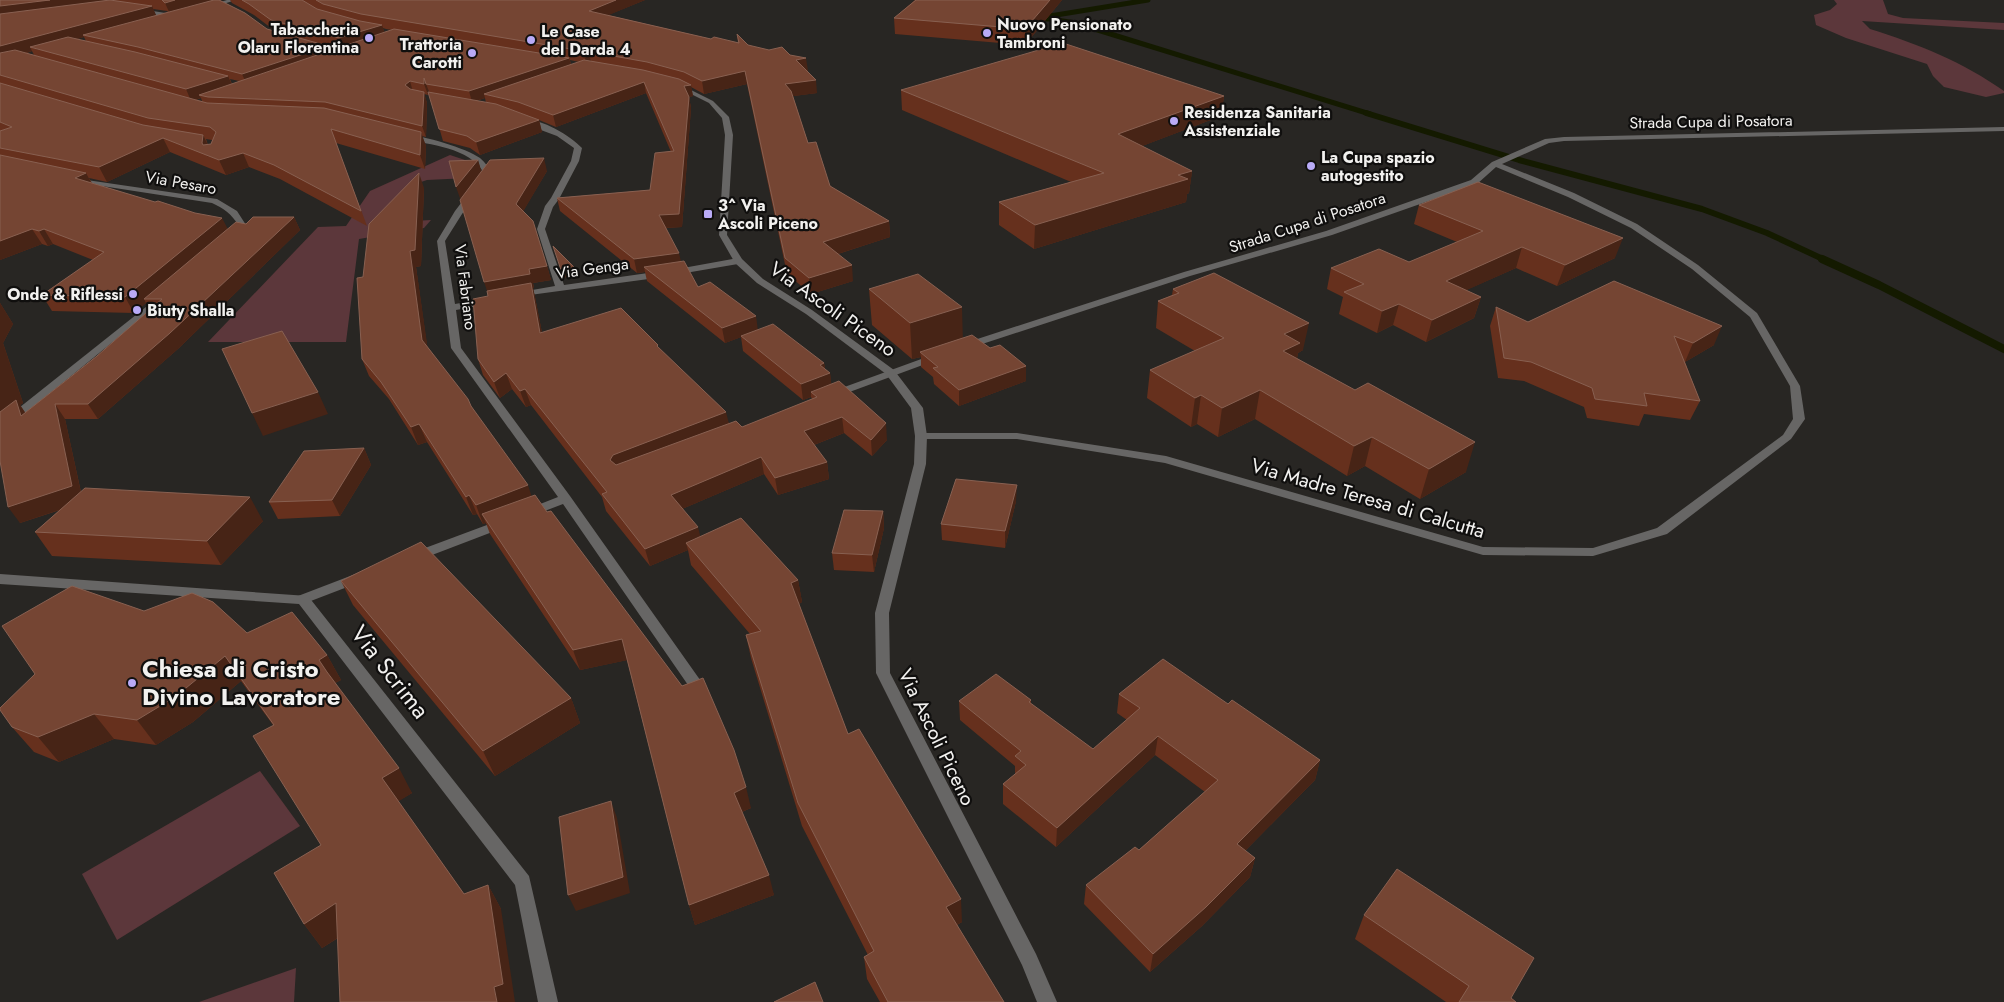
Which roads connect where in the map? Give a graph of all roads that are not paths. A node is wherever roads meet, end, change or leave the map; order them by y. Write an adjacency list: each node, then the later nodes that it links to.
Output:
1 (231, 3): 2 (street)
2 (197, 9)
3 (135, 10): 5 (street)
4 (180, 13): 5 (street)
5 (172, 16): 6 (street)
6 (153, 21)
7 (665, 82): 14 (street, Via Ascoli Piceno)
8 (518, 118): 15 (street)
9 (2004, 130): 11 (street, Strada Cupa di Posatora)
10 (401, 135): 17 (street, Via Fabriano)
11 (1495, 164): 18 (street, Strada Cupa di Posatora); 21 (street, Via Madre Teresa di Calcutta)
12 (68, 179): 13 (street, Via Pesaro)
13 (230, 240)
14 (738, 261): 15 (street, Via Genga); 18 (street, Via Ascoli Piceno)
15 (560, 288): 17 (street, Via Genga)
16 (172, 289): 20 (street)
17 (450, 308): 22 (street, Via Fabriano)
18 (890, 372): 19 (street, Strada Cupa di Posatora); 21 (street, Via Ascoli Piceno)
19 (816, 401)
20 (0, 429)
21 (921, 436): 29 (street, Via Ascoli Piceno)
22 (566, 499): 23 (street); 27 (street, Via Fabriano)
23 (403, 561)
24 (367, 575): 26 (street)
25 (3, 577): 26 (street)
26 (303, 599): 28 (street, Via Scrima)
27 (693, 681)
28 (548, 1002)
29 (1047, 1002)

